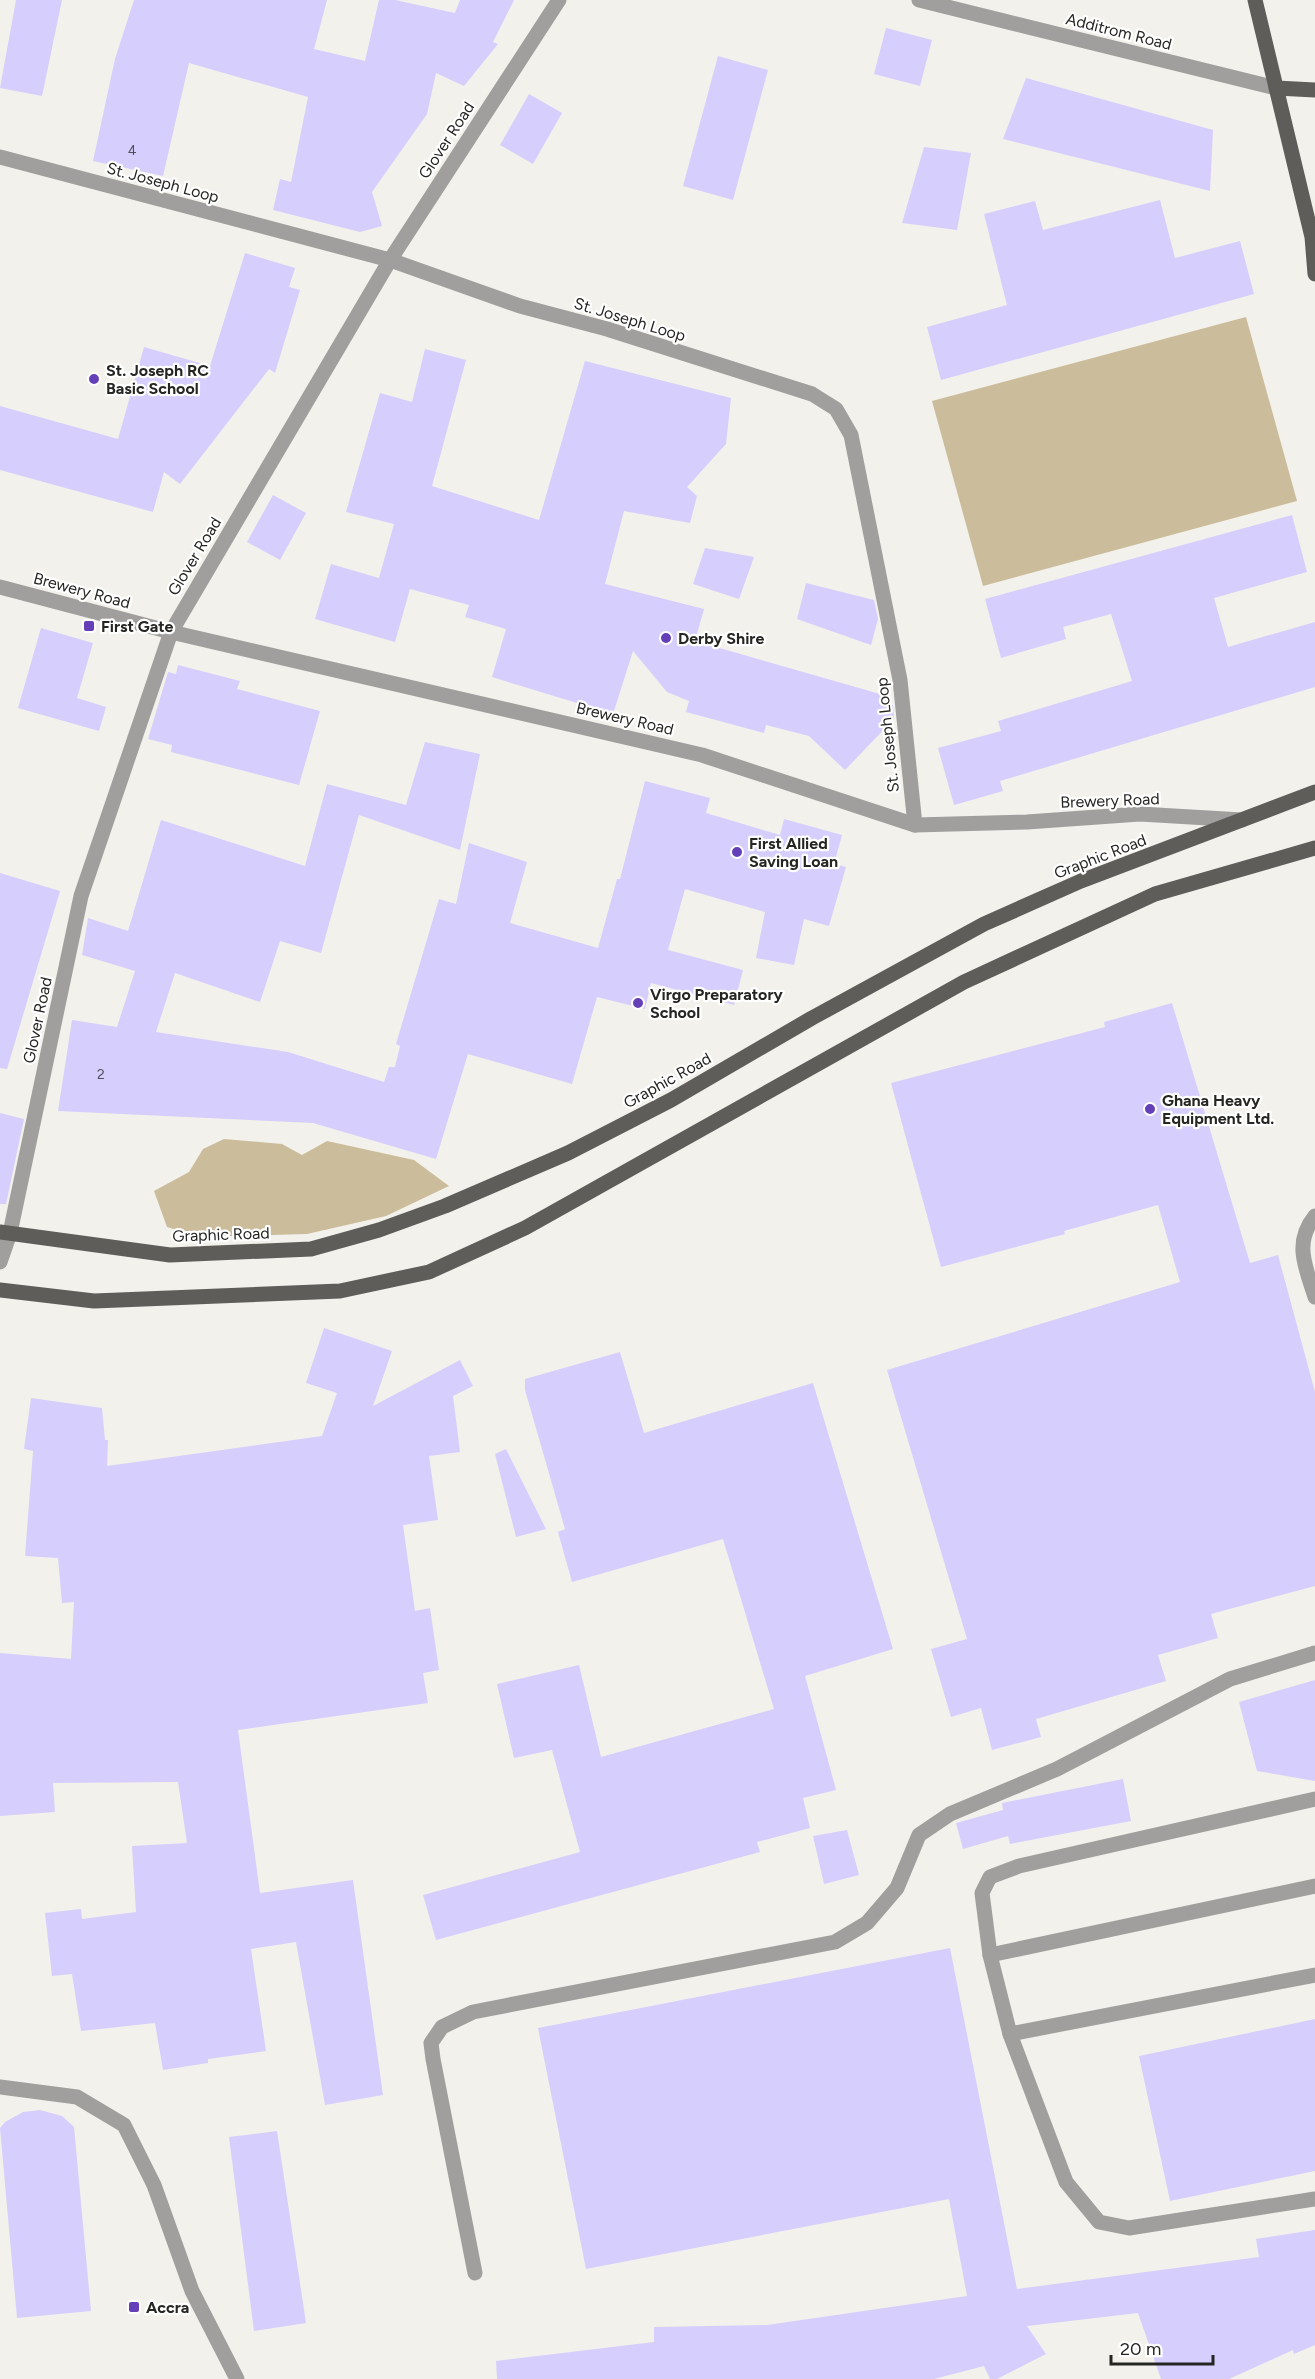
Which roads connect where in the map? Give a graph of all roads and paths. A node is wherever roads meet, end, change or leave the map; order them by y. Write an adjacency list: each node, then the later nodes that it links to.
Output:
1 (559, 0): 8 (street, Glover Road)
2 (919, 0): 4 (street, Additrom Road)
3 (1254, 0): 4 (main road)
4 (1276, 88): 5 (main road); 7 (main road)
5 (1315, 90)
6 (0, 157): 8 (street, St. Joseph Loop)
7 (1314, 239): 9 (main road)
8 (390, 261): 11 (street, Glover Road); 14 (street, St. Joseph Loop)
9 (1315, 274)
10 (0, 587): 11 (street, Brewery Road)
11 (171, 632): 14 (street, Brewery Road); 17 (street, Glover Road)
12 (1315, 792): 13 (main road, Graphic Road)
13 (1245, 820): 14 (street, Brewery Road); 17 (main road, Graphic Road)
14 (915, 825)
15 (1312, 851): 19 (main road)
16 (1315, 1216): 20 (street)
17 (5, 1232): 18 (street, Glover Road)
18 (0, 1262)
19 (0, 1290)
20 (1315, 1297)
21 (1315, 1653): 29 (street)
22 (1315, 1799): 24 (street)
23 (1315, 1886): 24 (street)
24 (990, 1954): 26 (street)
25 (1315, 1975): 26 (street)
26 (1010, 2034): 28 (street)
27 (0, 2087): 30 (street)
28 (1315, 2199)
29 (475, 2273)
30 (237, 2379)

